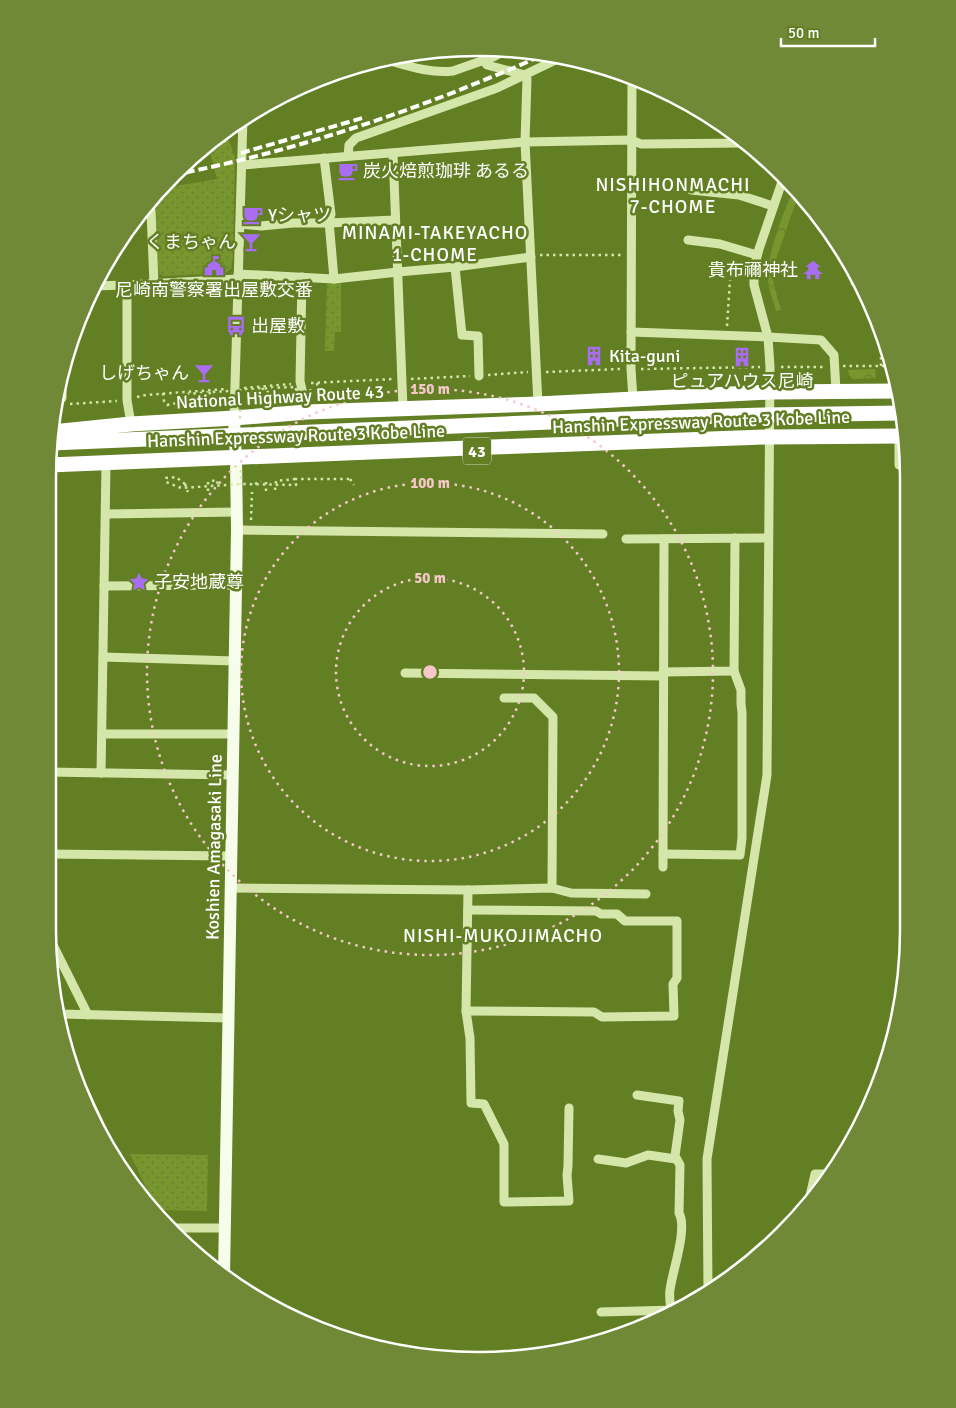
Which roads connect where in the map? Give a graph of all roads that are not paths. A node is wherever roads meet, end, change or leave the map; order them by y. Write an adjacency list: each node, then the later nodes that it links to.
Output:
1 (491, 56): 2 (street)
2 (483, 60): 3 (street); 5 (street)
3 (400, 63)
4 (551, 63): 5 (street)
5 (526, 75): 9 (street); 12 (street)
6 (632, 85): 8 (street)
7 (241, 129): 14 (street)
8 (632, 140): 9 (street); 10 (street); 33 (street)
9 (525, 142): 11 (street); 24 (street)
10 (735, 143)
11 (392, 153): 12 (street); 19 (street)
12 (348, 156): 13 (street)
13 (324, 158): 14 (street); 20 (street)
14 (242, 165): 21 (street)
15 (781, 185): 17 (street)
16 (691, 190): 17 (street)
17 (773, 206): 23 (street)
18 (151, 212): 30 (street)
19 (396, 220): 20 (street); 26 (street)
20 (329, 223): 21 (street); 29 (street)
21 (240, 224): 27 (street)
22 (688, 240): 23 (street)
23 (757, 255): 34 (street)
24 (531, 256): 25 (street); 40 (street)
25 (455, 267): 26 (street); 35 (street)
26 (398, 272): 29 (street); 41 (street)
27 (238, 277): 28 (street); 30 (street); 44 (street)
28 (302, 277): 29 (street); 42 (street)
29 (334, 279)
30 (154, 284): 31 (street)
31 (127, 285): 32 (street); 45 (street)
32 (103, 286)
33 (631, 332): 34 (street); 39 (street)
34 (768, 337): 36 (street); 38 (street)
35 (479, 376)
36 (836, 391): 37 (highway, National Highway Route 43); 38 (highway, National Highway Route 43)
37 (891, 391)
38 (770, 392): 39 (highway, National Highway Route 43); 49 (street)
39 (633, 399): 40 (highway, National Highway Route 43)
40 (538, 404): 41 (highway, National Highway Route 43)
41 (402, 408): 42 (highway, National Highway Route 43)
42 (307, 412): 44 (highway, National Highway Route 43)
43 (895, 413): 50 (highway, Hanshin Expressway Route 3 Kobe Line, bridge)
44 (234, 418): 45 (highway, National Highway Route 43); 51 (main road, Koshien Amagasaki Line)
45 (131, 424): 46 (highway, National Highway Route 43)
46 (59, 431)
47 (898, 438): 49 (highway, 43)
48 (898, 438): 53 (highway, Hanshin Expressway Route 3 Kobe Line, bridge)
49 (769, 440): 51 (highway, 43); 60 (street)
50 (58, 443)
51 (236, 460): 52 (highway, 43); 55 (main road, Koshien Amagasaki Line)
52 (106, 465): 54 (highway, 43); 56 (street)
53 (56, 466)
54 (56, 466)
55 (237, 512): 56 (street); 57 (main road, Koshien Amagasaki Line)
56 (106, 514): 64 (street)
57 (237, 530): 58 (street); 63 (main road, Koshien Amagasaki Line)
58 (603, 534)
59 (735, 538): 60 (street); 62 (street); 67 (street)
60 (768, 538): 99 (street)
61 (626, 539): 62 (street)
62 (664, 539): 69 (street)
63 (236, 585): 64 (street); 66 (main road, Koshien Amagasaki Line)
64 (104, 586): 65 (street)
65 (103, 657): 66 (street); 71 (street)
66 (235, 661): 72 (main road, Koshien Amagasaki Line)
67 (734, 671): 69 (street); 77 (street)
68 (405, 673): 69 (street)
69 (663, 674): 77 (street)
70 (504, 698): 81 (street)
71 (102, 734): 72 (street); 74 (street)
72 (233, 734): 75 (main road, Koshien Amagasaki Line)
73 (56, 772): 74 (street)
74 (101, 773): 75 (street)
75 (232, 775): 78 (main road, Koshien Amagasaki Line)
76 (56, 854): 78 (street)
77 (663, 854): 79 (street)
78 (231, 856): 80 (main road, Koshien Amagasaki Line)
79 (663, 867)
80 (230, 888): 82 (street); 89 (main road, Koshien Amagasaki Line)
81 (552, 888): 82 (street); 83 (street)
82 (468, 890): 84 (street)
83 (646, 894)
84 (468, 910): 86 (street); 86 (street)
85 (57, 952): 88 (street)
86 (466, 1011): 91 (street)
87 (65, 1014): 88 (street)
88 (88, 1014): 89 (street)
89 (228, 1018): 97 (main road, Koshien Amagasaki Line)
90 (637, 1095): 92 (street)
91 (569, 1108)
92 (676, 1159): 93 (street); 100 (street)
93 (598, 1160)
94 (822, 1174): 95 (street)
95 (812, 1189)
96 (180, 1228): 97 (street)
97 (225, 1228): 98 (main road, Koshien Amagasaki Line)
98 (224, 1267)
99 (708, 1283)
100 (672, 1304)
101 (660, 1310): 102 (street)
102 (601, 1312)

